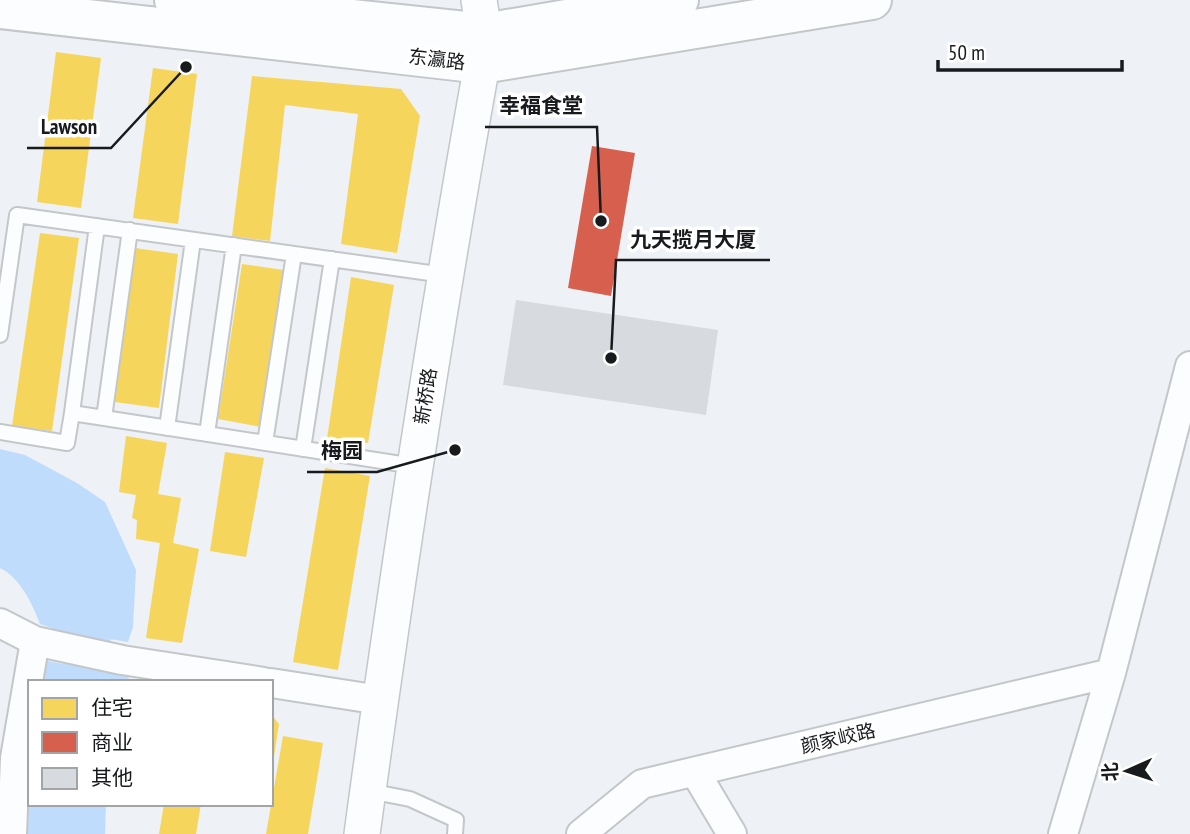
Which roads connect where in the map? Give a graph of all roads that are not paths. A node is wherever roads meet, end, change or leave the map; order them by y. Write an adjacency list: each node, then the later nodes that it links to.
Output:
1 (174, 0): 5 (main road, 东瀛路)
2 (679, 0): 5 (main road, 东瀛路)
3 (872, 0): 5 (main road, 东瀛路)
4 (0, 9): 5 (main road, 东瀛路)
5 (482, 33): 12 (street, 新桥路)
6 (97, 226): 7 (lane); 13 (lane); 15 (lane)
7 (130, 230): 8 (lane); 16 (lane)
8 (193, 240): 9 (lane); 17 (lane)
9 (234, 245): 10 (lane); 19 (lane)
10 (294, 254): 11 (lane); 20 (lane)
11 (332, 259): 12 (lane); 21 (lane)
12 (444, 275): 22 (street, 新桥路)
13 (0, 335)
14 (1190, 366): 25 (street)
15 (72, 413): 16 (lane); 18 (lane)
16 (104, 418): 17 (lane)
17 (167, 428): 19 (lane)
18 (0, 432)
19 (207, 434): 20 (lane)
20 (265, 443): 21 (lane)
21 (303, 449): 22 (lane)
22 (414, 467): 30 (street, 新桥路)
23 (0, 622): 24 (street)
24 (35, 641): 26 (street); 27 (street)
25 (1111, 673): 31 (street, 颜家峧路); 38 (street)
26 (28, 680)
27 (251, 680)
28 (28, 682): 33 (street)
29 (273, 683): 30 (street)
30 (380, 700): 32 (street, 新桥路)
31 (695, 772): 36 (street, 颜家峧路); 37 (street)
32 (368, 791): 34 (street, 新桥路); 35 (lane)
33 (12, 834)
34 (362, 834)
35 (455, 834)
36 (581, 834)
37 (732, 834)
38 (1063, 834)

